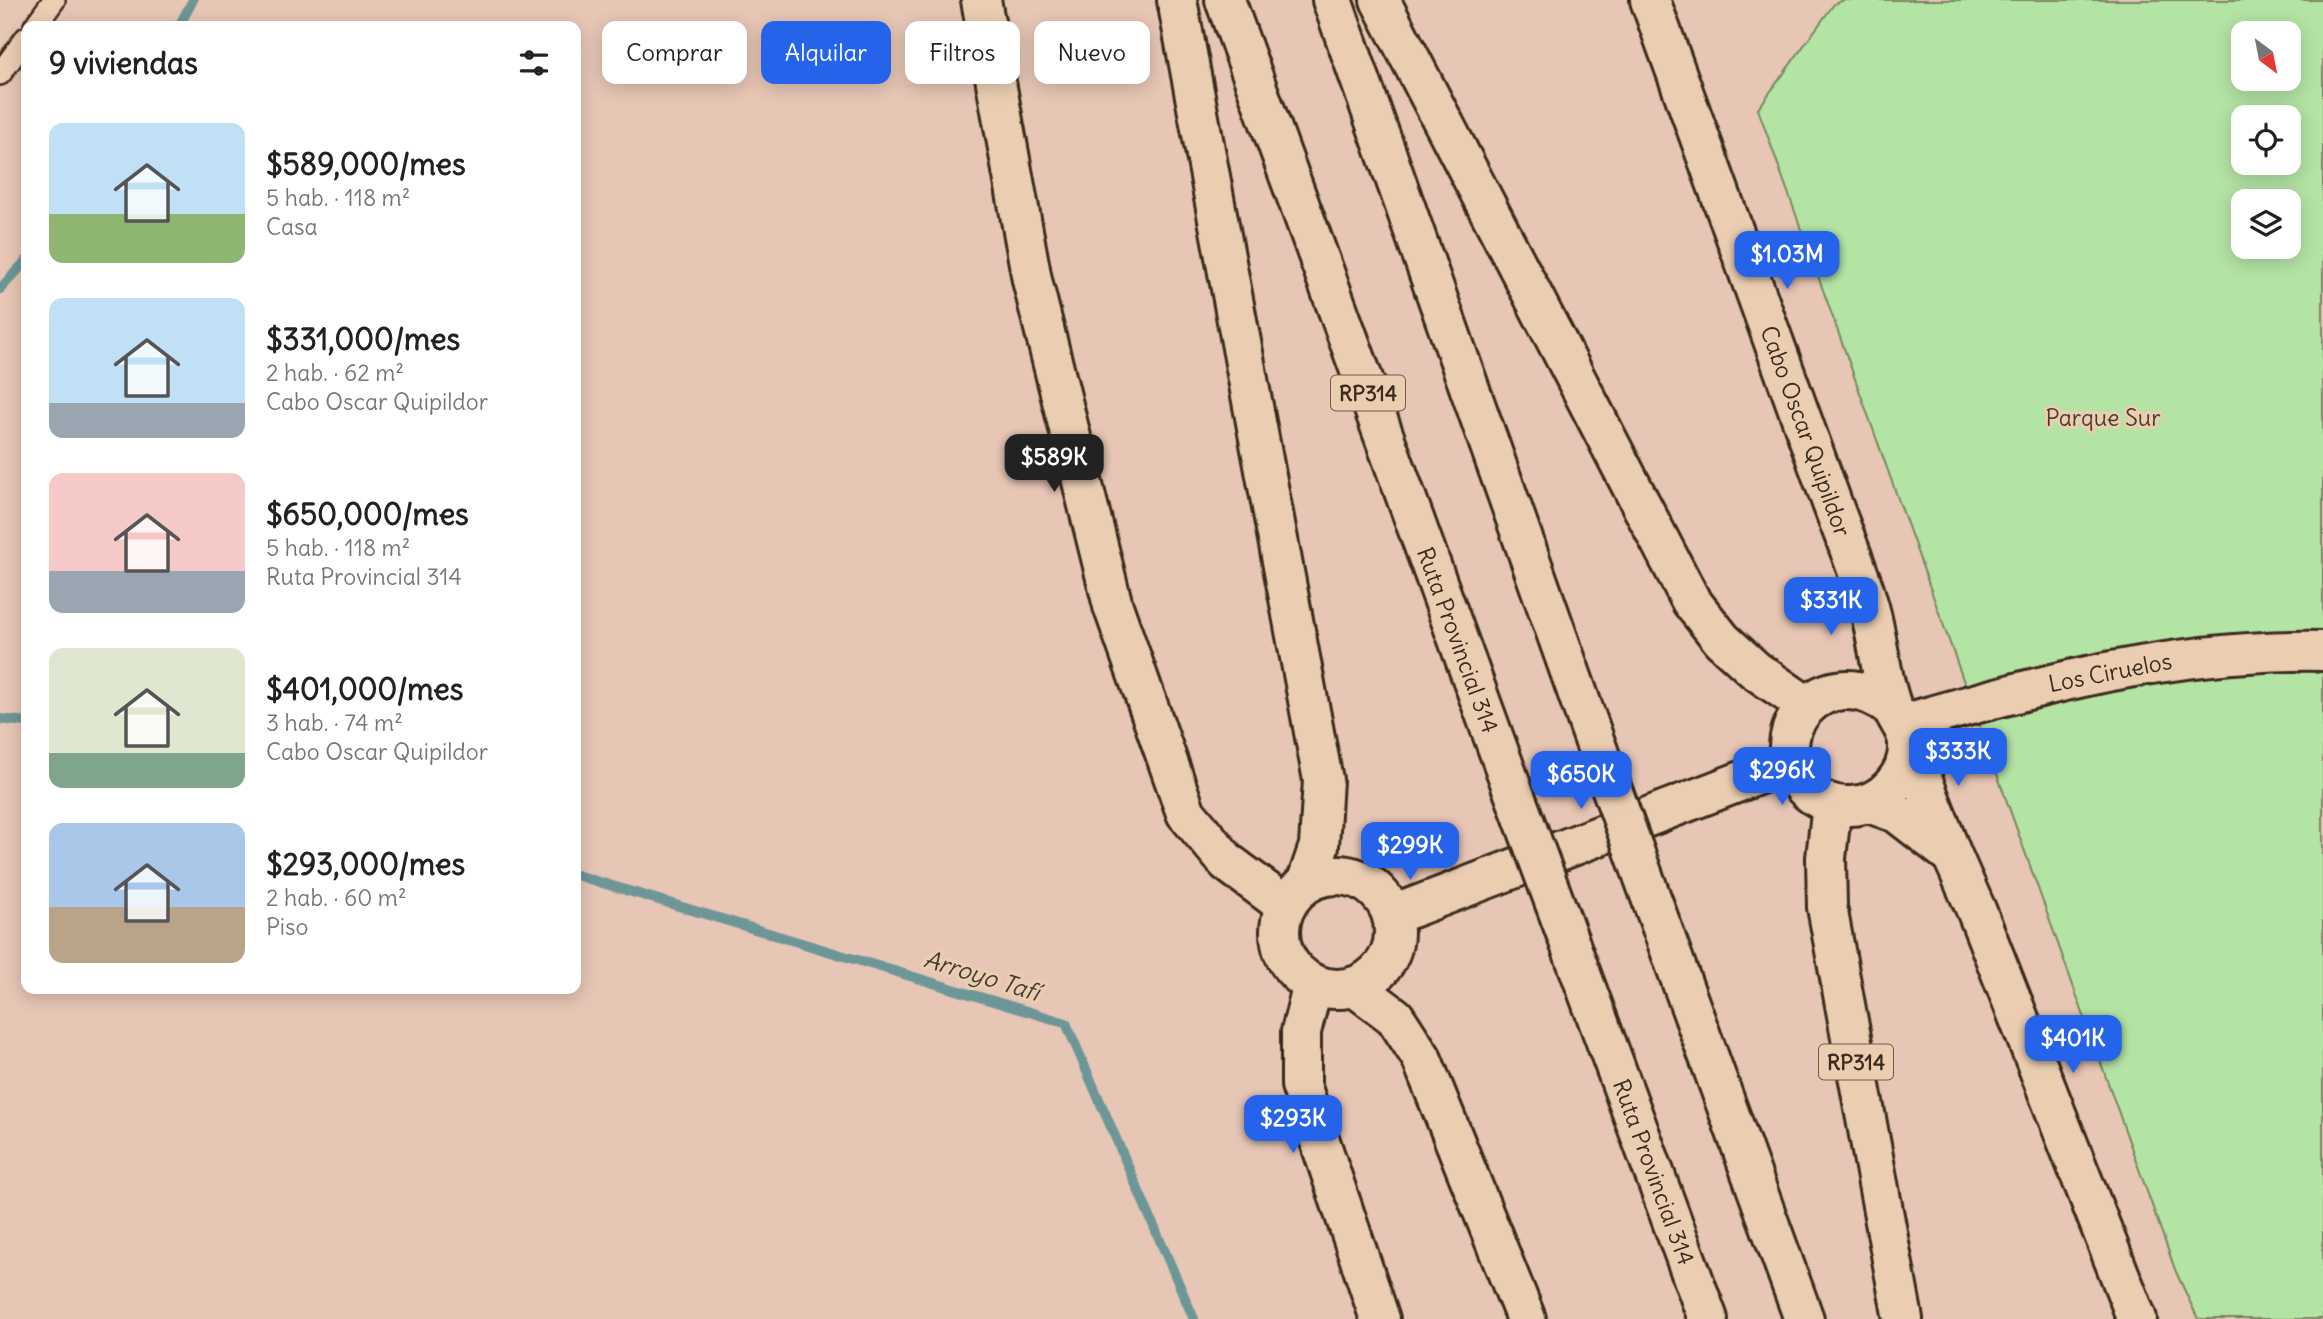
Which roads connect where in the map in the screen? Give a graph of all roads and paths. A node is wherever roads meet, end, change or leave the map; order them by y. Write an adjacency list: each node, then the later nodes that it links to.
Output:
1 (54, 0): 8 (lane)
2 (981, 0): 20 (main road)
3 (1177, 0): 20 (main road)
4 (1225, 0): 26 (main road, Ruta Provincial 314 / RP314, bridge)
5 (1332, 0): 27 (main road, bridge)
6 (1380, 0): 14 (main road)
7 (1650, 0): 11 (main road, Cabo Oscar Quipildor)
8 (39, 21)
9 (21, 45): 10 (lane)
10 (0, 74)
11 (1868, 602): 13 (main road); 15 (main road, Cabo Oscar Quipildor)
12 (2323, 651): 15 (main road, Los Ciruelos)
13 (1841, 689): 14 (main road); 15 (main road)
14 (1807, 706): 16 (main road)
15 (1901, 725): 17 (main road); 19 (main road, Cabo Oscar Quipildor)
16 (1791, 762): 18 (main road); 21 (main road)
17 (1869, 803): 18 (main road); 19 (main road)
18 (1832, 804): 28 (main road, RP314)
19 (1952, 855): 29 (main road, Cabo Oscar Quipildor)
20 (1296, 895): 21 (main road); 22 (main road)
21 (1393, 915): 23 (main road)
22 (1313, 984): 23 (main road); 24 (main road)
23 (1355, 987): 25 (main road)
24 (1380, 1319)
25 (1526, 1319)
26 (1708, 1319)
27 (1804, 1319)
28 (1903, 1319)
29 (2137, 1319)

